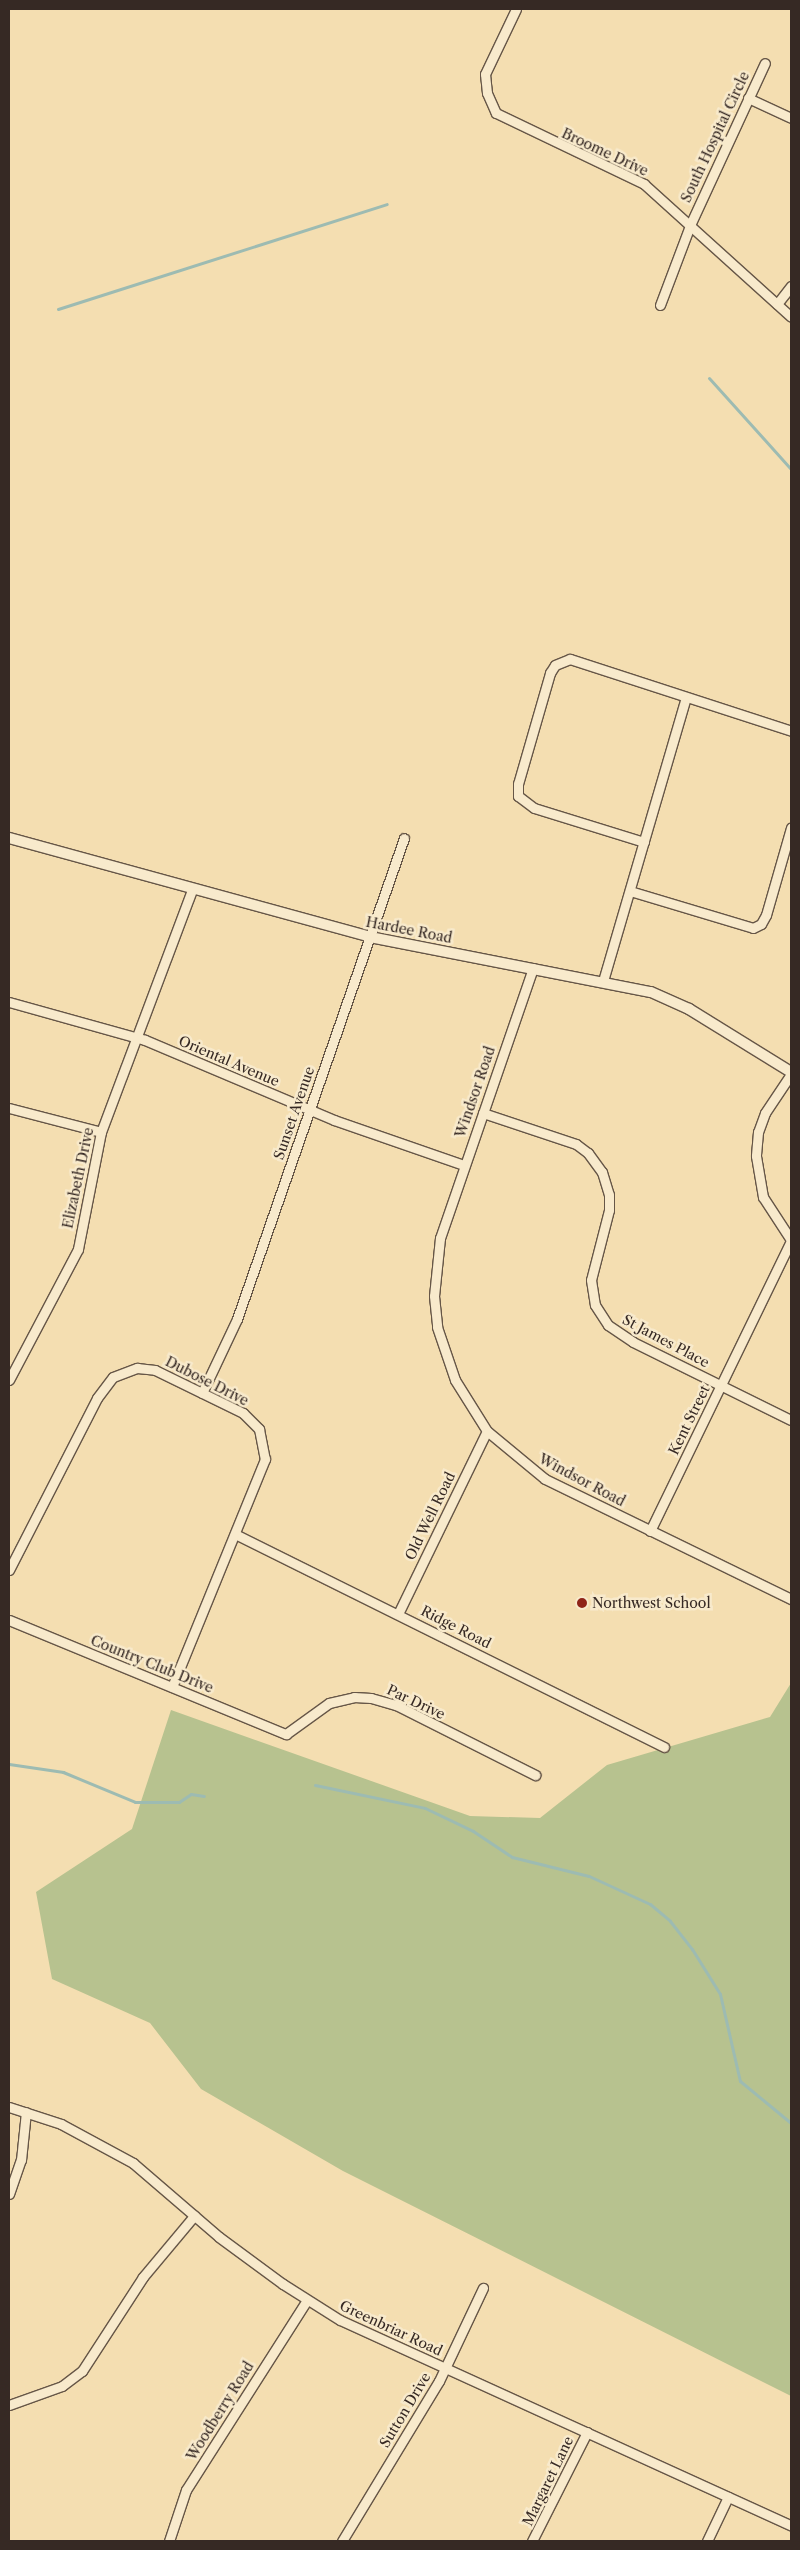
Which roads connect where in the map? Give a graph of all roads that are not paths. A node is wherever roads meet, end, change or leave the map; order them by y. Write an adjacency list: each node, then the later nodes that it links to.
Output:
1 (516, 9): 5 (street, Broome Drive)
2 (765, 63): 3 (street, South Hospital Circle)
3 (748, 98): 4 (street); 5 (street, South Hospital Circle)
4 (791, 118)
5 (691, 223): 7 (street, Broome Drive); 8 (street, South Hospital Circle)
6 (791, 286): 7 (street)
7 (776, 304): 9 (street, Broome Drive)
8 (660, 305)
9 (791, 317)
10 (686, 698): 11 (street); 15 (street); 15 (street)
11 (791, 731)
12 (791, 828): 17 (street)
13 (9, 838): 16 (street, Hardee Road)
14 (404, 838): 18 (street, Sunset Avenue)
15 (644, 842): 17 (street)
16 (192, 890): 18 (street, Hardee Road); 22 (street, Elizabeth Drive)
17 (630, 891): 20 (street)
18 (370, 936): 19 (street, Hardee Road); 25 (street, Sunset Avenue)
19 (533, 968): 20 (street, Hardee Road); 26 (street, Windsor Road)
20 (603, 981): 23 (street, Hardee Road)
21 (9, 1002): 22 (street, Oriental Avenue)
22 (135, 1037): 25 (street, Oriental Avenue); 27 (street, Elizabeth Drive)
23 (791, 1073): 29 (street)
24 (9, 1108): 27 (street)
25 (309, 1110): 28 (street, Oriental Avenue); 32 (street, Sunset Avenue)
26 (483, 1113): 28 (street, Windsor Road); 31 (street, St James Place)
27 (100, 1132): 30 (street, Elizabeth Drive)
28 (464, 1165): 34 (street, Windsor Road)
29 (791, 1240): 31 (street, Kent Street)
30 (10, 1375)
31 (721, 1386): 33 (street, St James Place); 35 (street, Kent Street)
32 (202, 1393): 36 (street, Dubose Drive); 37 (street, Dubose Drive)
33 (791, 1420)
34 (486, 1431): 35 (street, Windsor Road); 39 (street, Old Well Road)
35 (650, 1531): 38 (street, Windsor Road)
36 (235, 1534): 39 (street, Ridge Road); 41 (street, Dubose Drive)
37 (9, 1570)
38 (791, 1599)
39 (398, 1614): 43 (street, Ridge Road)
40 (9, 1620): 41 (street, Country Club Drive)
41 (172, 1687): 42 (street, Country Club Drive)
42 (286, 1734): 44 (street, Par Drive)
43 (664, 1747)
44 (535, 1775)
45 (9, 2107): 46 (street, Greenbriar Road)
46 (26, 2112): 47 (street); 48 (street, Greenbriar Road)
47 (9, 2194)
48 (194, 2216): 50 (street, Greenbriar Road); 52 (street)
49 (483, 2288): 51 (street, Sutton Drive)
50 (307, 2300): 51 (street, Greenbriar Road); 56 (street, Woodberry Road)
51 (445, 2368): 53 (street, Greenbriar Road); 57 (street, Sutton Drive)
52 (9, 2405)
53 (587, 2432): 54 (street, Greenbriar Road); 58 (street, Margaret Lane)
54 (728, 2497): 55 (street, Greenbriar Road); 59 (street)
55 (791, 2526)
56 (169, 2541)
57 (342, 2541)
58 (532, 2541)
59 (707, 2541)

